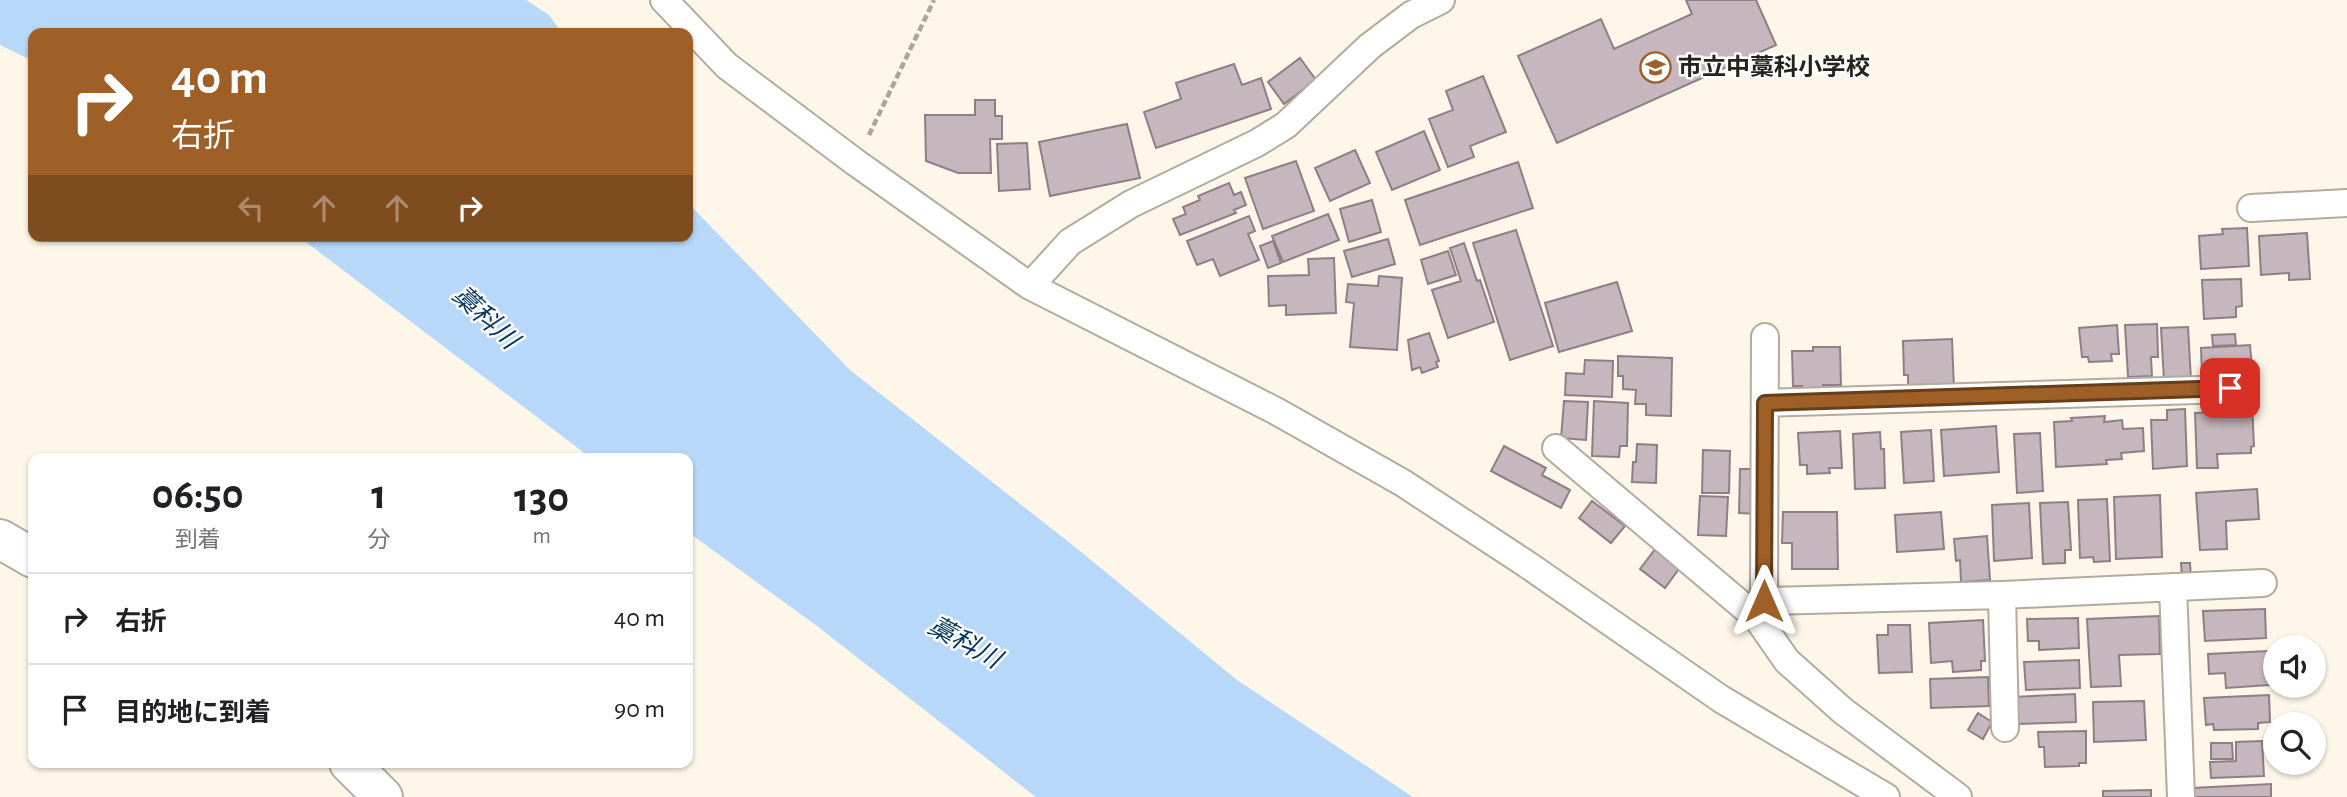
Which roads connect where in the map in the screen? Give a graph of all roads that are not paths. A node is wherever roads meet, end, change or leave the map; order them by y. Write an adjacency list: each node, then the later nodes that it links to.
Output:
1 (664, 0): 3 (street)
2 (1441, 0): 7 (street)
3 (691, 28)
4 (693, 30): 7 (street)
5 (2347, 204): 6 (street)
6 (2251, 208)
7 (1030, 286): 21 (street)
8 (1765, 337): 10 (street)
9 (2230, 388): 10 (street)
10 (1765, 403): 17 (street)
11 (1556, 447): 17 (street)
12 (0, 539): 13 (main road)
13 (28, 555)
14 (2263, 583): 15 (street)
15 (2173, 587): 16 (street); 23 (street)
16 (2002, 595): 17 (street); 18 (street)
17 (1761, 610): 22 (street)
18 (2005, 729)
19 (354, 768): 20 (main road)
20 (383, 797)
21 (1886, 797)
22 (1958, 797)
23 (2181, 797)

